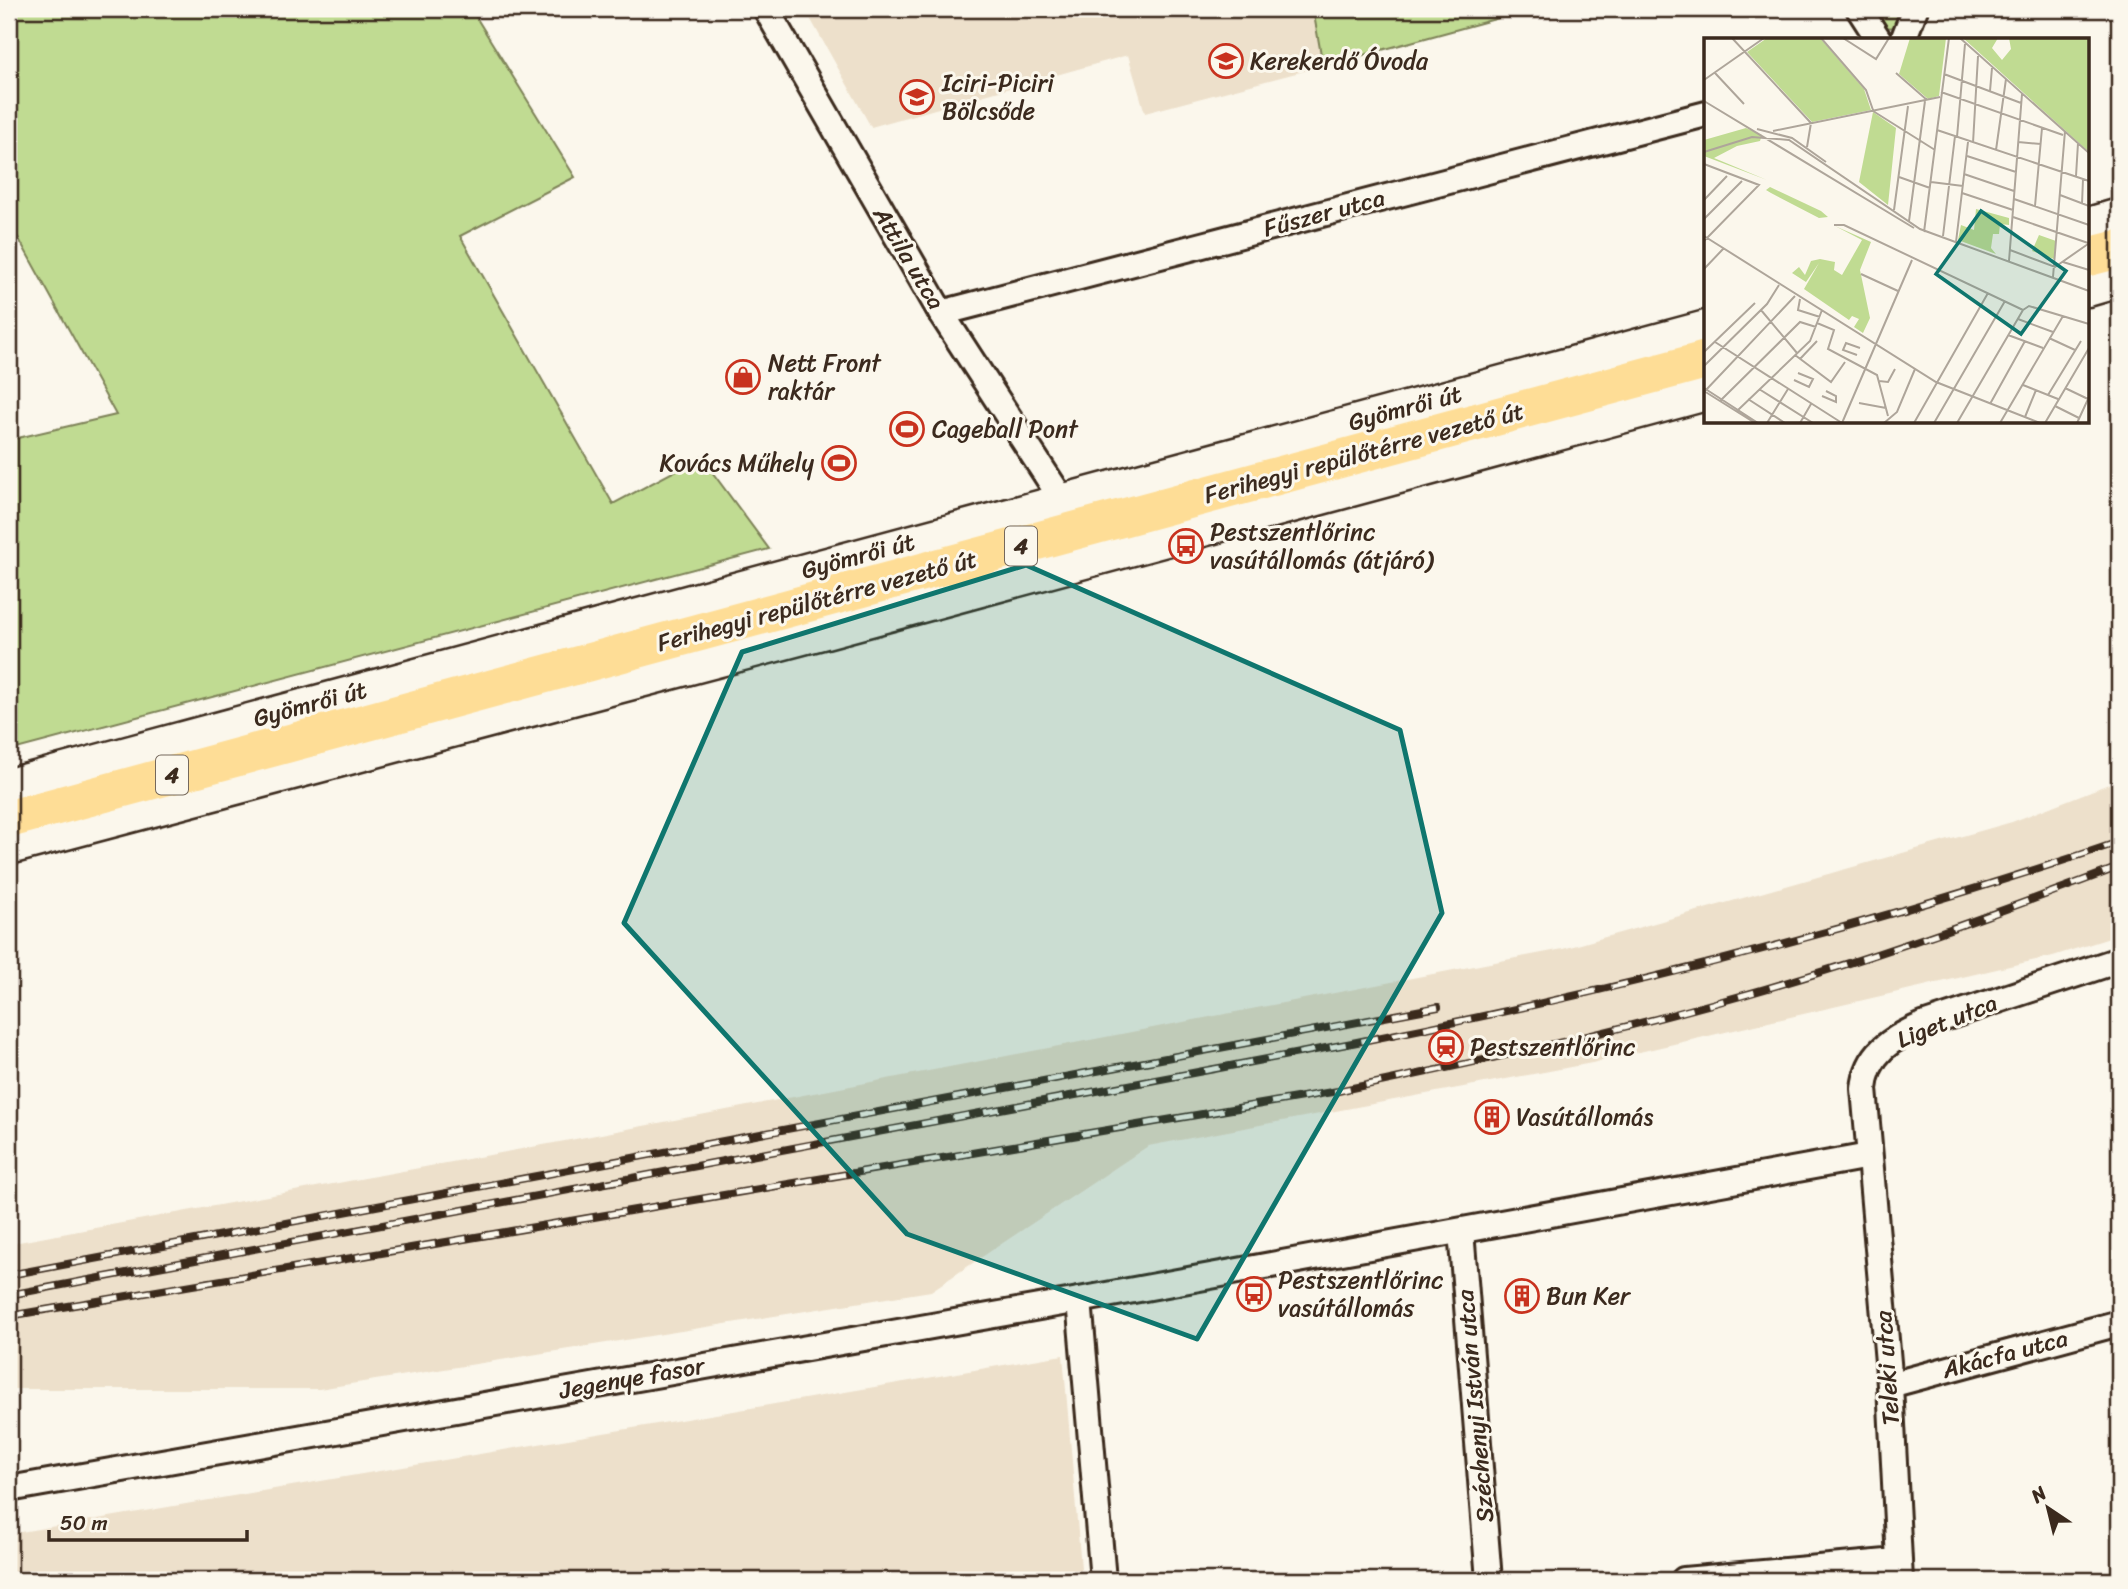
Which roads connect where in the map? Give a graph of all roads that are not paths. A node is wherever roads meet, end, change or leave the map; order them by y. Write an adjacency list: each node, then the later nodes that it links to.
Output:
1 (766, 9): 13 (street, Attila utca)
2 (1860, 9): 4 (street)
3 (1915, 9): 5 (street)
4 (1878, 38)
5 (1904, 38)
6 (1704, 115): 13 (street, Fűszer utca)
7 (2119, 215): 8 (street)
8 (2090, 223)
9 (2119, 249): 10 (main road)
10 (2090, 256)
11 (2119, 281): 12 (street)
12 (2090, 289)
13 (941, 313): 17 (street, Attila utca)
14 (1704, 328): 17 (street, Gyömrői út)
15 (1704, 361): 19 (main road, Ferihegyi repülőtérre vezető út / 4)
16 (1704, 395): 20 (street)
17 (1063, 501): 18 (street, Gyömrői út)
18 (9, 785)
19 (9, 819)
20 (9, 848)
21 (2119, 960): 22 (street, Liget utca)
22 (1869, 1156): 23 (street, Jegenye fasor); 26 (street, Teleki utca)
23 (1461, 1231): 24 (street, Jegenye fasor); 30 (street, Széchenyi István utca)
24 (1079, 1300): 27 (street, Jegenye fasor); 29 (street)
25 (2119, 1323): 26 (street, Akácfa utca)
26 (1890, 1385): 28 (street, Teleki utca)
27 (9, 1489)
28 (1899, 1571): 31 (street)
29 (1103, 1580)
30 (1489, 1580)
31 (1684, 1580)

